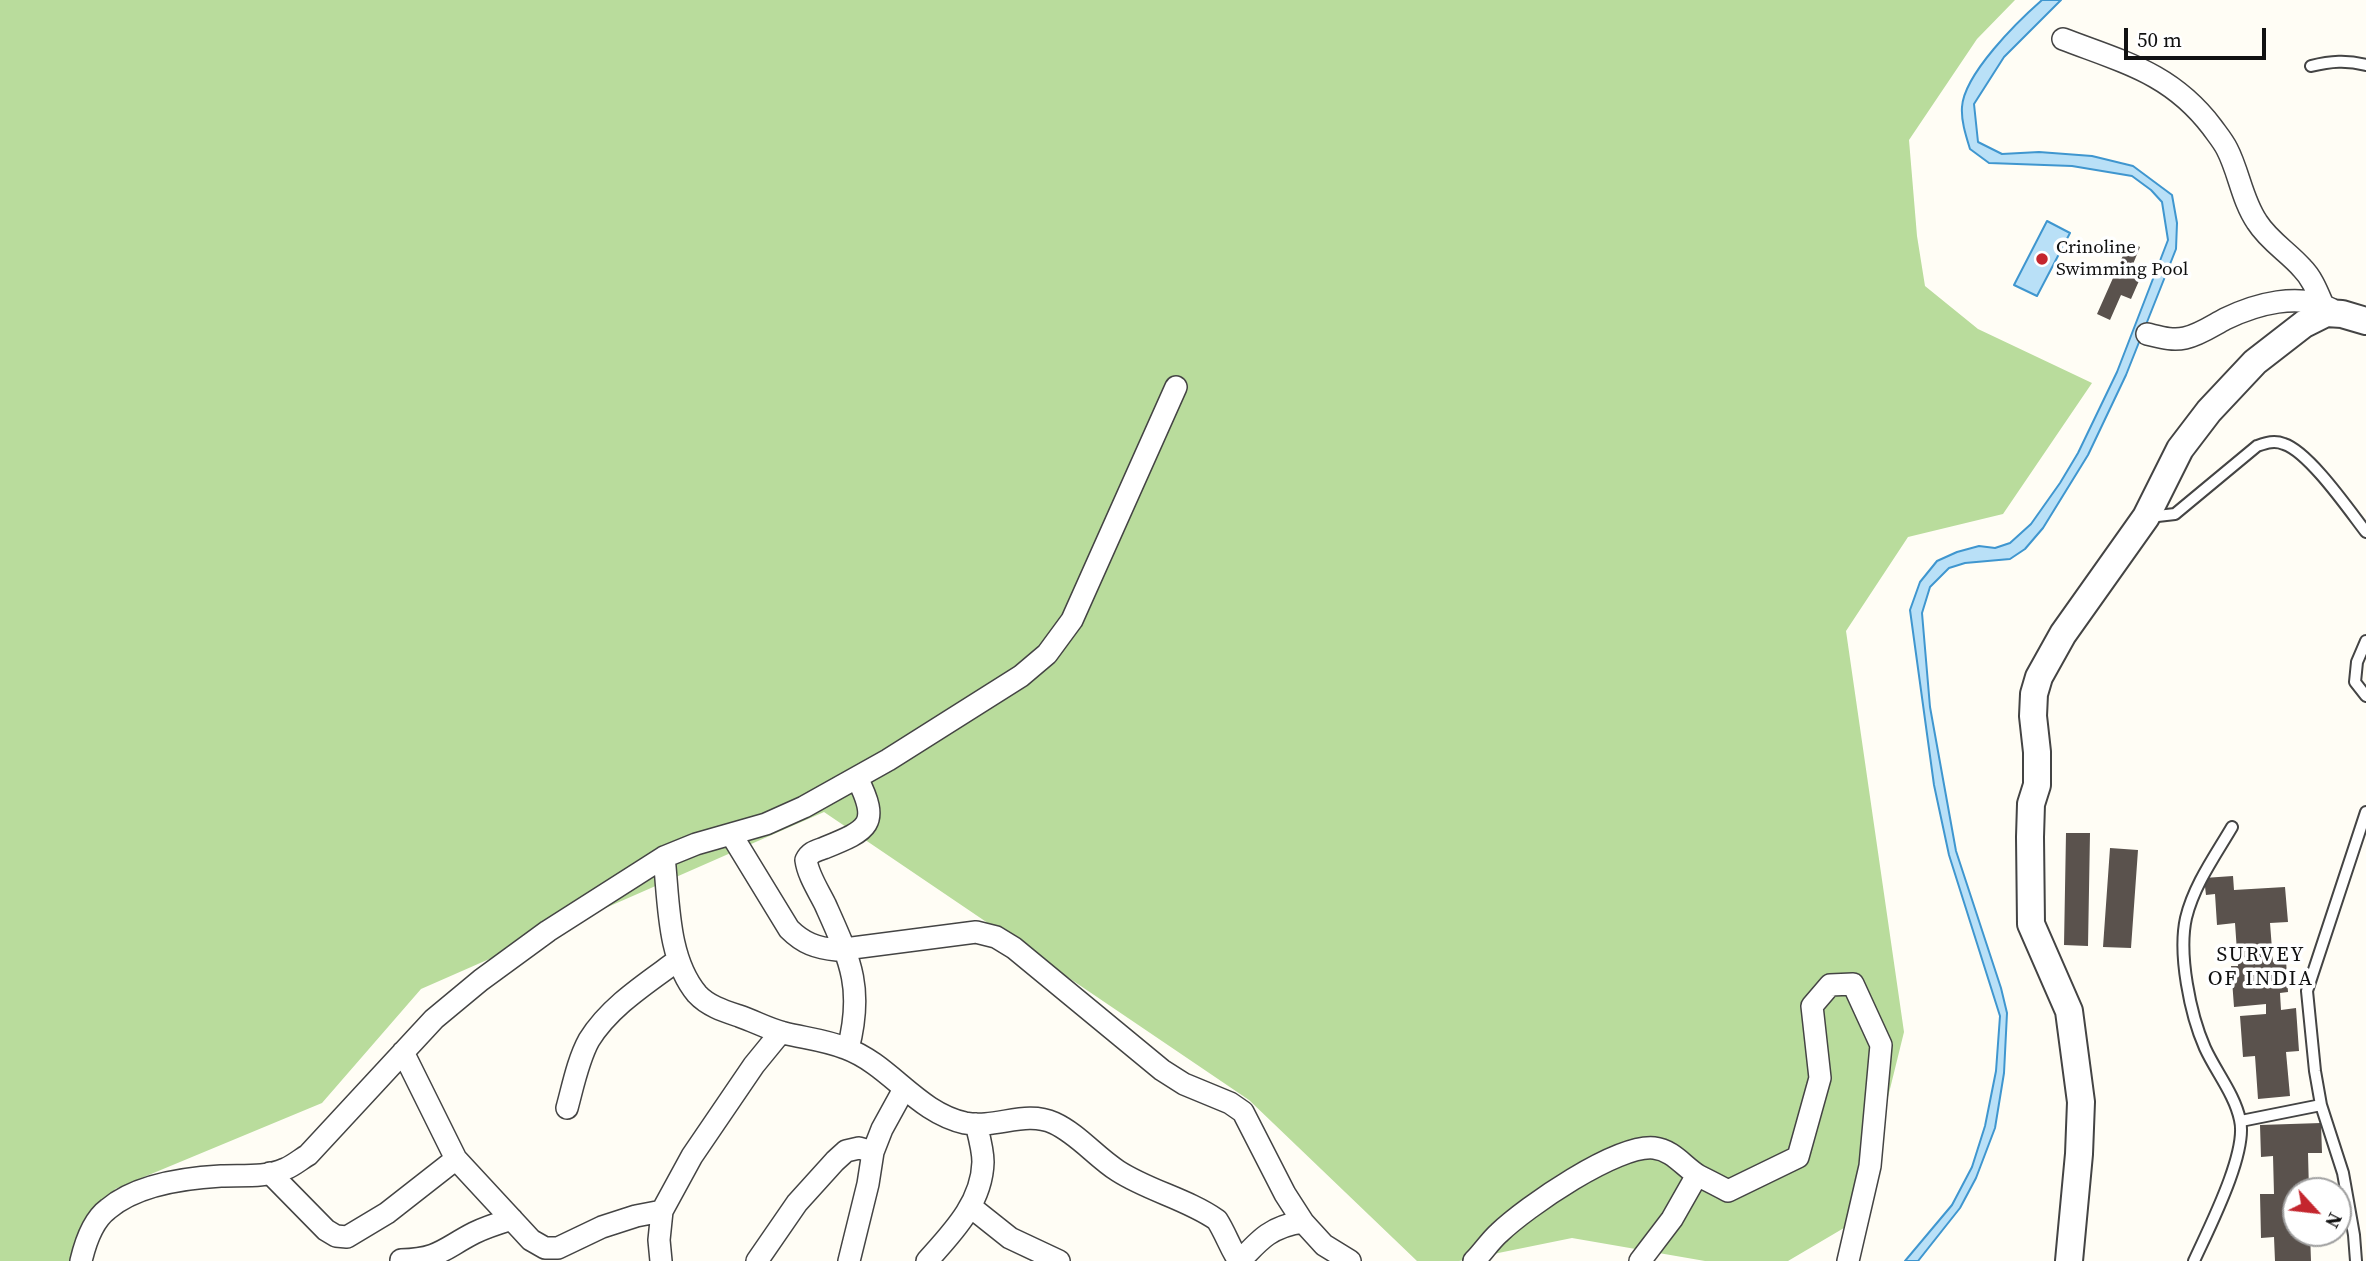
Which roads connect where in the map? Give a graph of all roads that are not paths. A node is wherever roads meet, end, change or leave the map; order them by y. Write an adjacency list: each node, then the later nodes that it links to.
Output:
1 (2063, 39): 4 (street)
2 (2366, 65): 3 (lane)
3 (2311, 66)
4 (2344, 313): 5 (street); 7 (street)
5 (2147, 334)
6 (1176, 387): 11 (street)
7 (2146, 517): 8 (lane); 47 (street)
8 (2366, 532)
9 (2366, 641): 10 (lane)
10 (2366, 696)
11 (857, 778): 14 (street); 16 (street)
12 (2366, 812): 22 (lane)
13 (2232, 827): 24 (lane)
14 (730, 835): 15 (street); 16 (street)
15 (664, 857): 17 (street); 20 (street)
16 (845, 949): 19 (street); 33 (street)
17 (678, 960): 18 (street); 23 (street)
18 (781, 1032): 19 (street); 31 (street)
19 (848, 1049): 21 (street)
20 (403, 1052): 27 (street); 28 (street)
21 (904, 1089): 25 (street); 26 (street)
22 (2321, 1105): 24 (lane); 49 (lane)
23 (567, 1108)
24 (2241, 1121): 48 (lane)
25 (976, 1124): 30 (street); 42 (street)
26 (873, 1152): 38 (street); 39 (street)
27 (456, 1159): 28 (street); 32 (street)
28 (270, 1173): 35 (street)
29 (1697, 1175): 44 (street); 45 (street); 46 (street)
30 (971, 1207): 40 (street); 41 (street)
31 (662, 1211): 34 (street); 37 (street)
32 (512, 1219): 34 (street); 36 (street)
33 (1303, 1222): 42 (street); 43 (street)
34 (546, 1254)
35 (81, 1261)
36 (401, 1261)
37 (661, 1261)
38 (757, 1261)
39 (849, 1261)
40 (927, 1261)
41 (1059, 1261)
42 (1239, 1261)
43 (1350, 1261)
44 (1474, 1261)
45 (1640, 1261)
46 (1848, 1261)
47 (2069, 1261)
48 (2194, 1261)
49 (2356, 1261)

